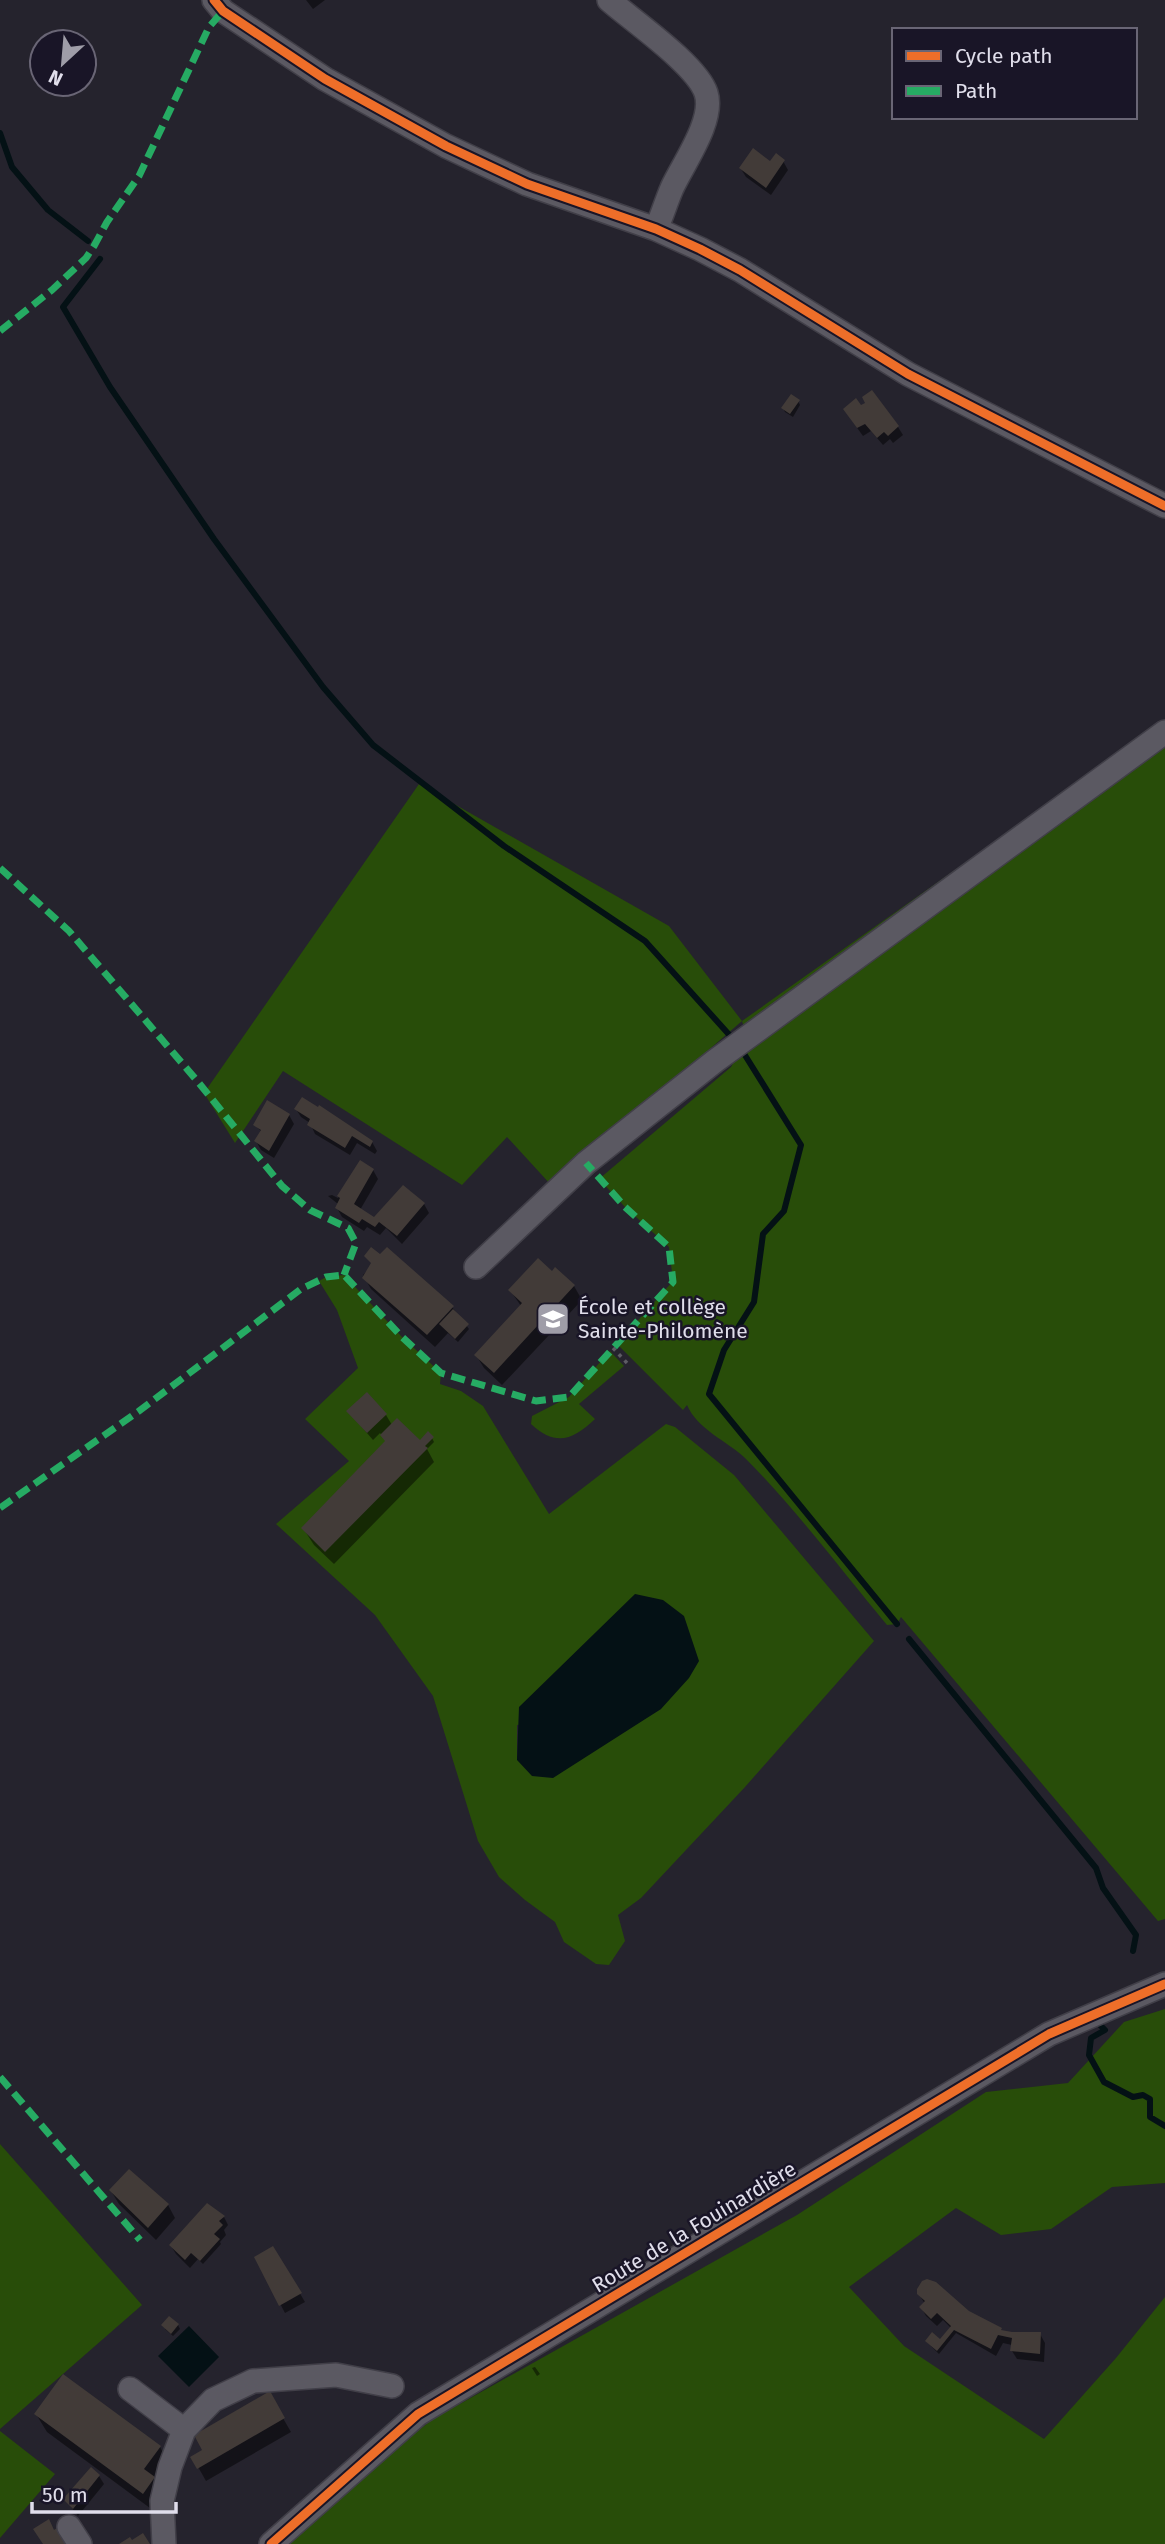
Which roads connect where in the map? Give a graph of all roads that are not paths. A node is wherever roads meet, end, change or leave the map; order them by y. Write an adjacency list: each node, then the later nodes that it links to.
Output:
1 (214, 0): 3 (street)
2 (609, 0): 3 (street)
3 (656, 229): 4 (street)
4 (1165, 506)
5 (1165, 732): 6 (street)
6 (476, 1266)
7 (1165, 1984): 12 (street, Route de la Fouinardière)
8 (392, 2386): 10 (street)
9 (130, 2389): 10 (street)
10 (184, 2430): 11 (street)
11 (164, 2544)
12 (271, 2544)

